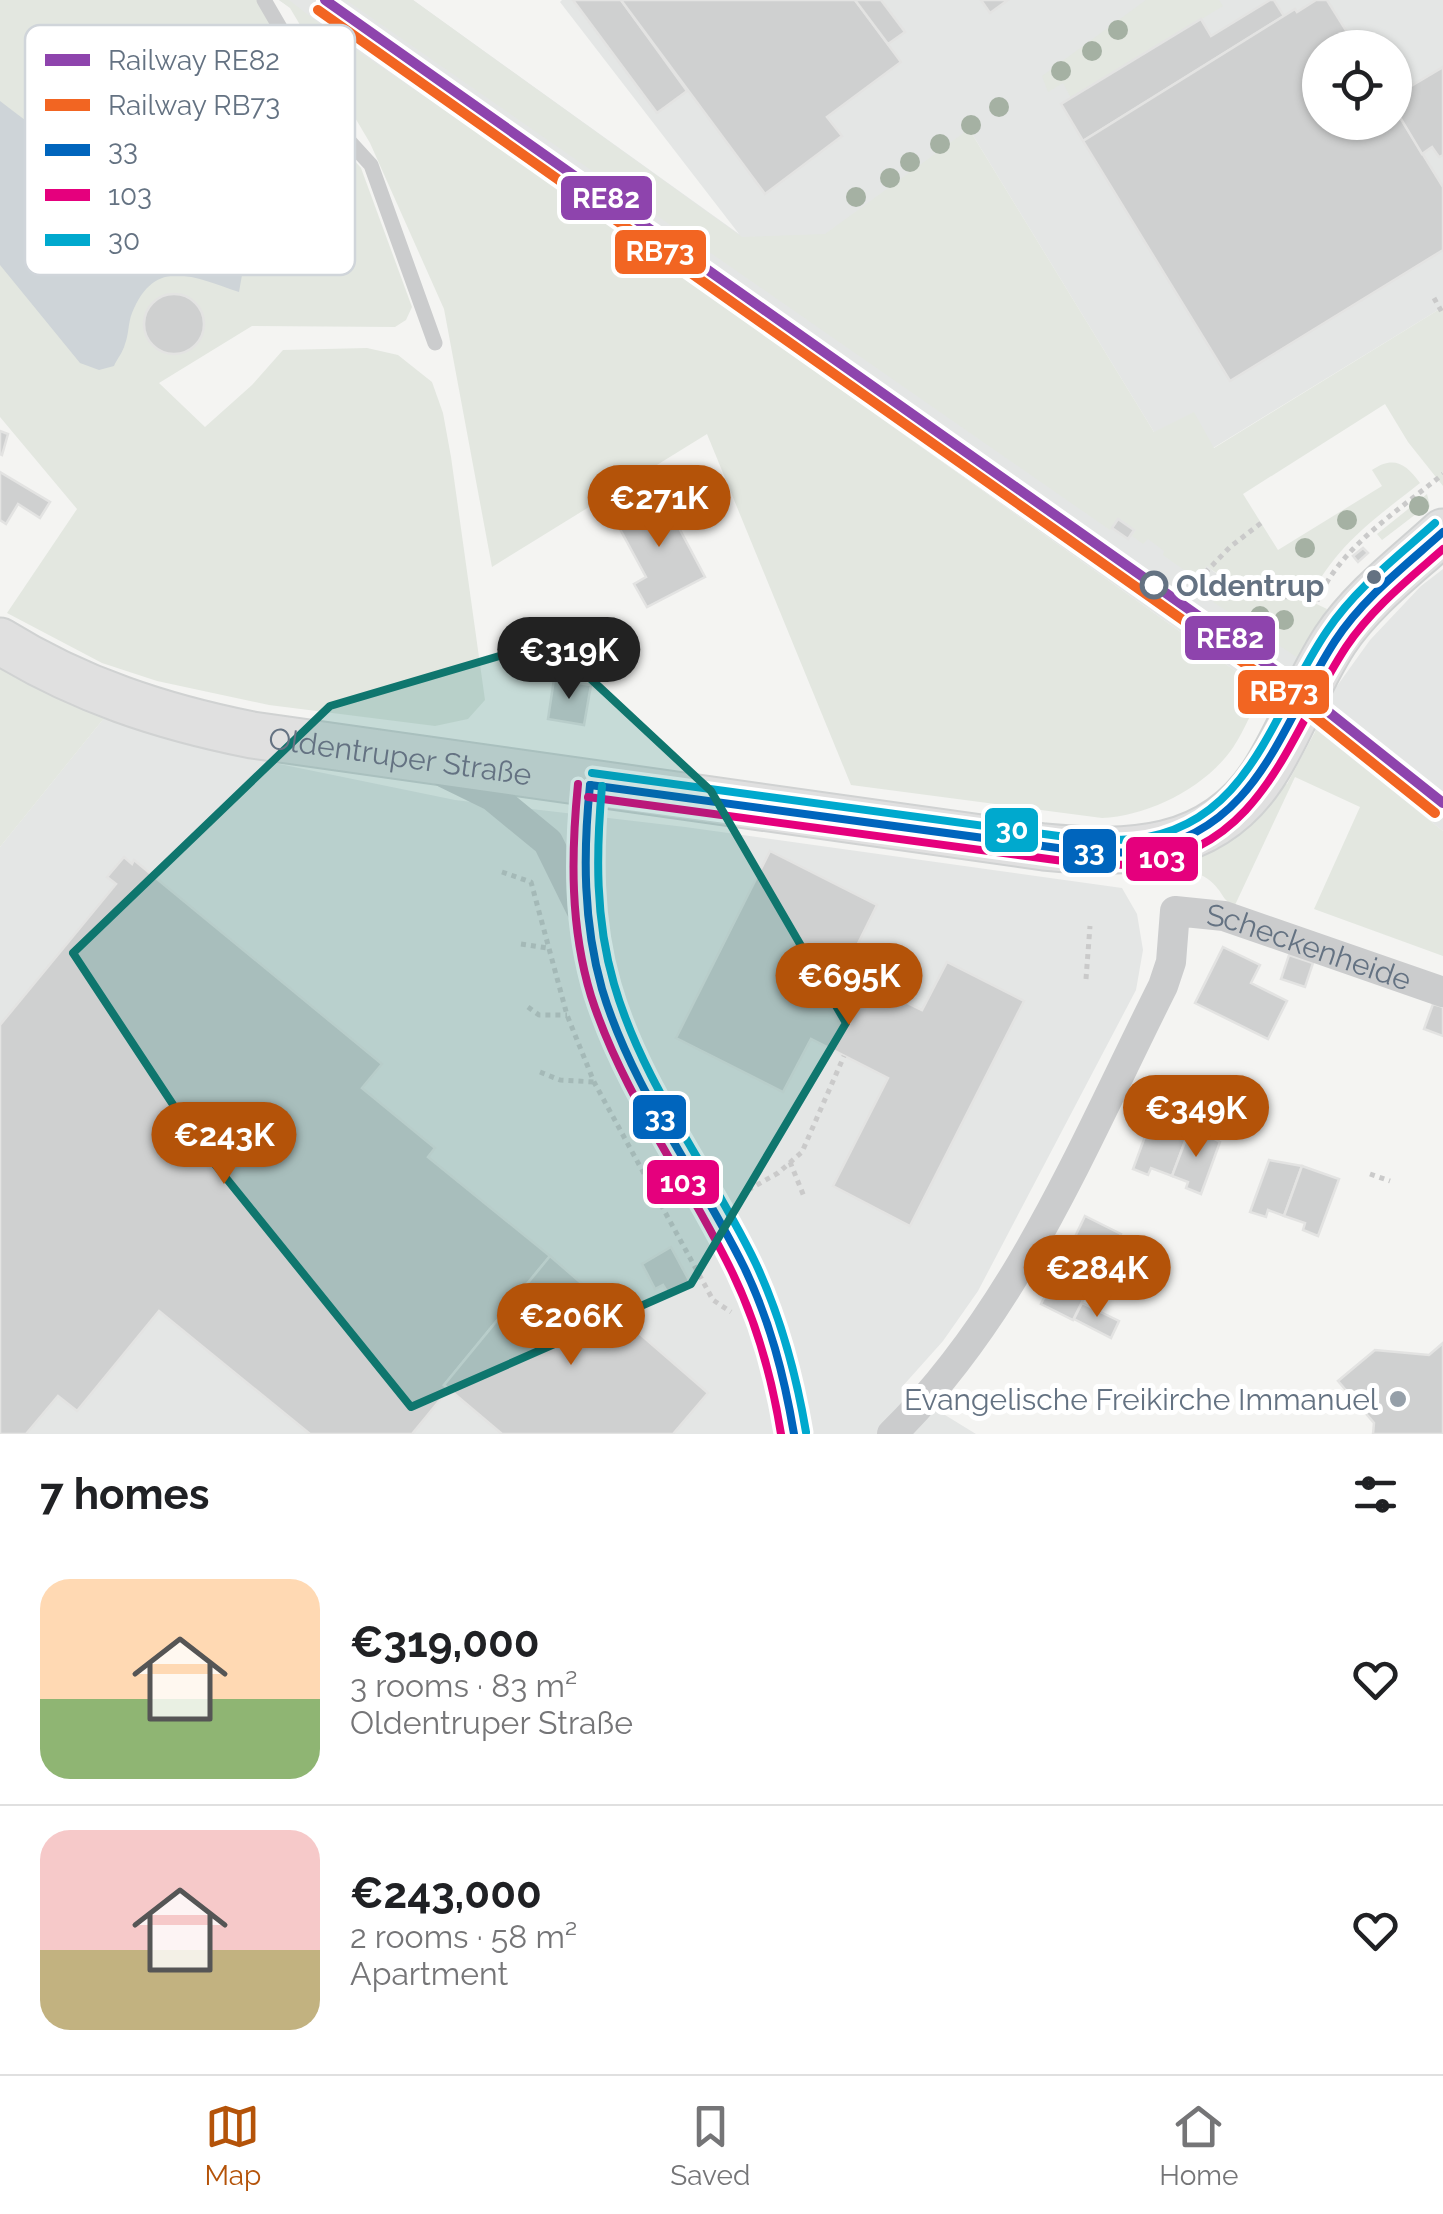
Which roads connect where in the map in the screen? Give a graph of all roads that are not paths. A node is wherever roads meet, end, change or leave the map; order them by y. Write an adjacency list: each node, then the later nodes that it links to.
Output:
1 (264, 0): 2 (lane)
2 (279, 25)
3 (355, 147): 4 (lane)
4 (435, 343)
5 (1443, 532): 8 (street, Oldentruper Straße)
6 (0, 641): 7 (street, Oldentruper Straße)
7 (420, 760): 8 (street, Oldentruper Straße); 9 (street)
8 (590, 784): 9 (street)
9 (590, 927): 12 (street)
10 (1443, 992): 11 (street, Scheckenheide)
11 (904, 1430)
12 (794, 1434)

